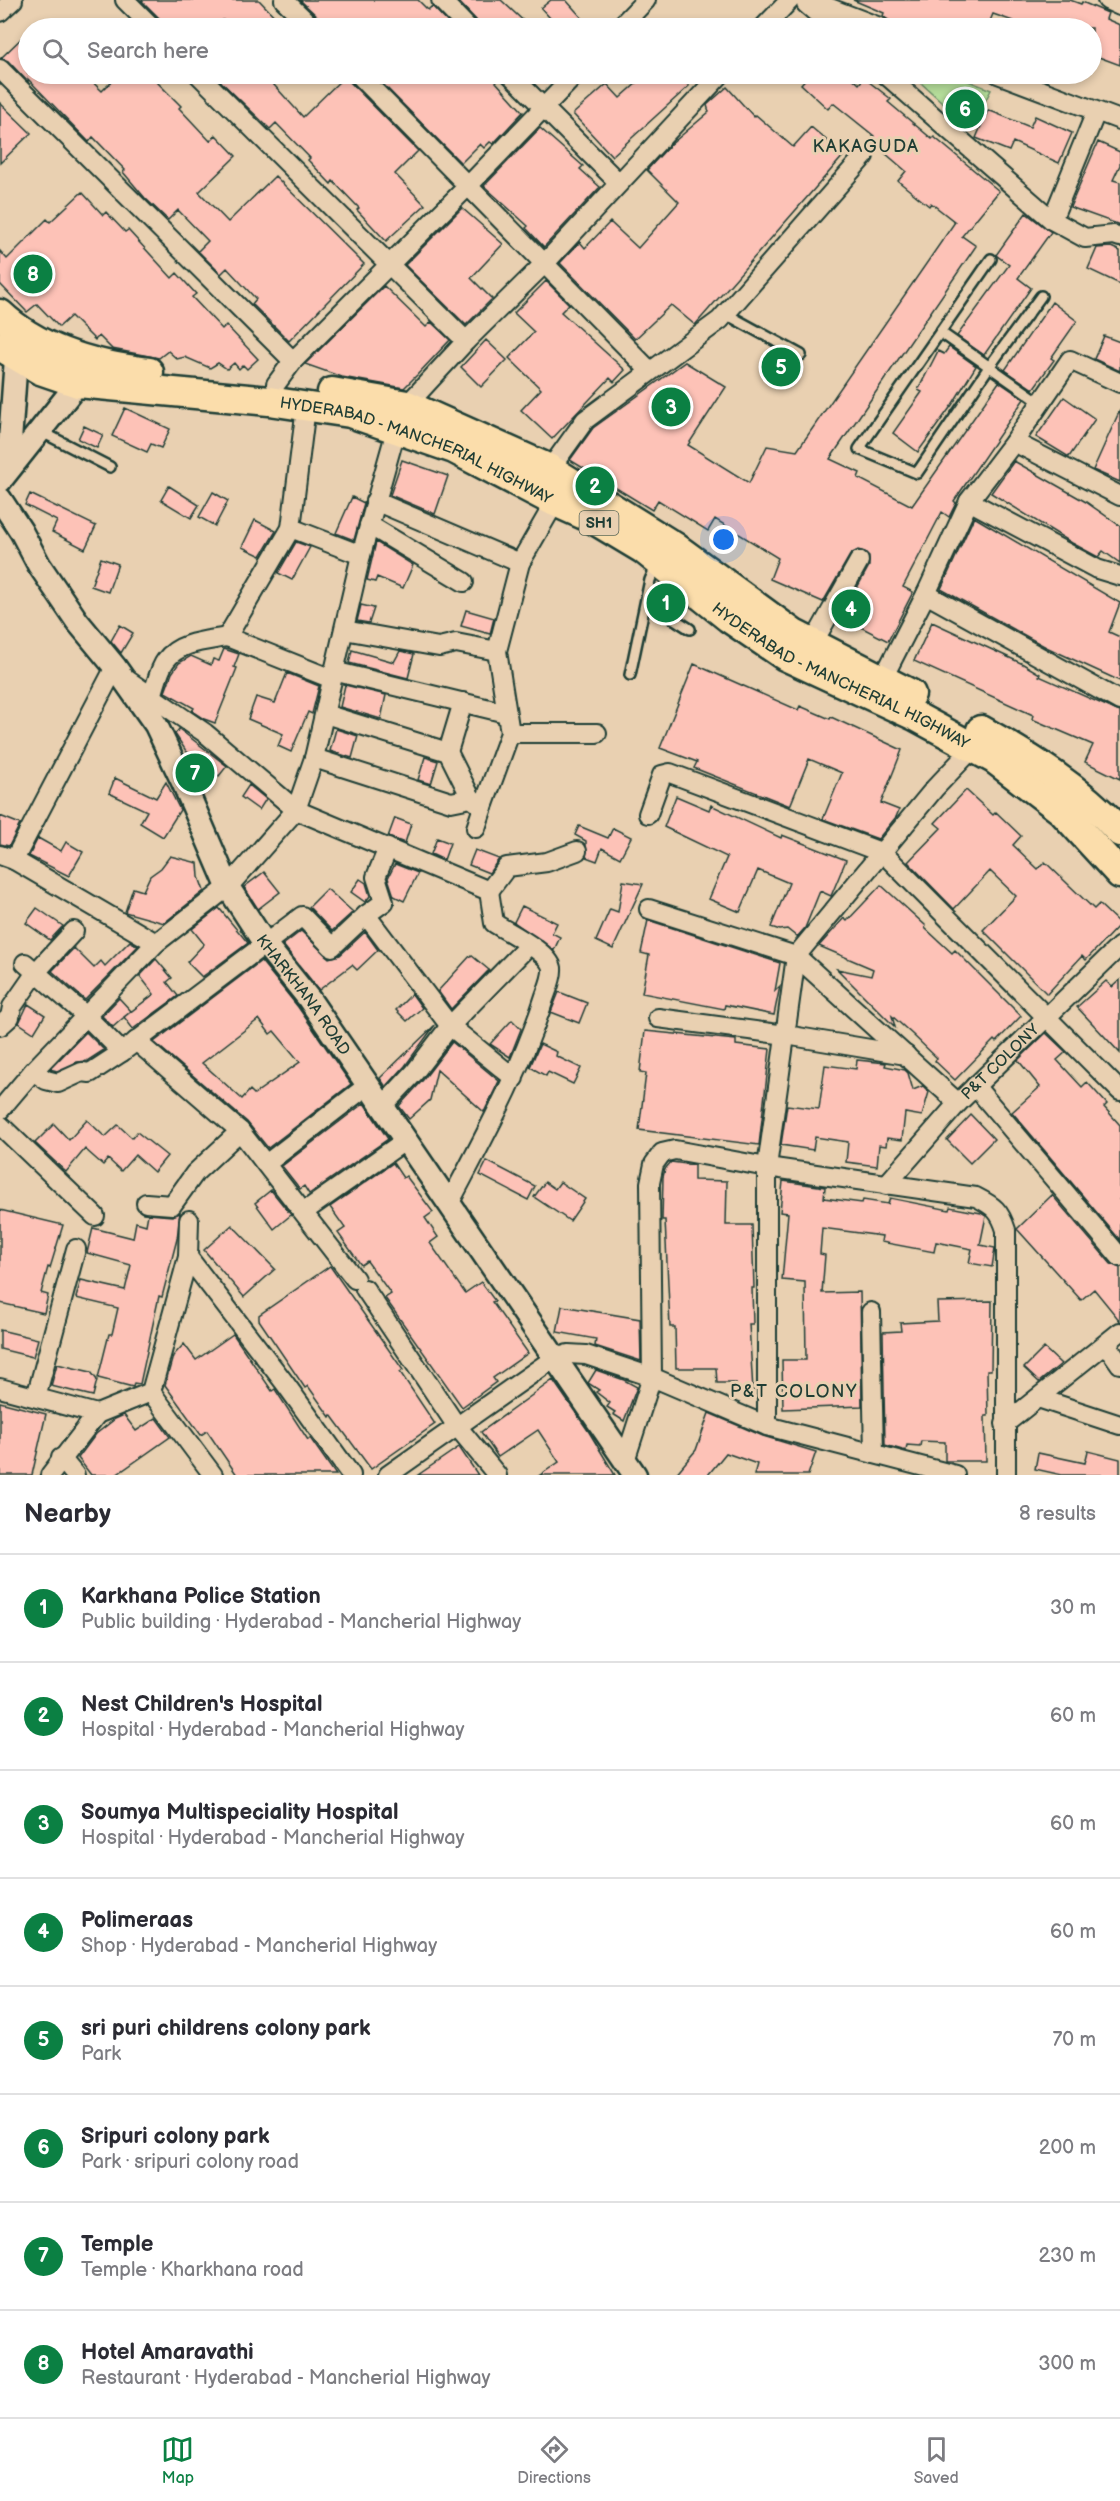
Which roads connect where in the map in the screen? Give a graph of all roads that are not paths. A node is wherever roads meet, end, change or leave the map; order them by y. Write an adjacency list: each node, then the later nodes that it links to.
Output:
1 (13, 0): 11 (street)
2 (125, 0): 12 (street)
3 (284, 0): 13 (street)
4 (441, 0): 14 (street)
5 (646, 0): 15 (street)
6 (790, 0): 16 (street)
7 (801, 0): 17 (street)
8 (809, 0): 18 (street)
9 (1107, 0): 10 (street)
10 (1120, 6)
11 (0, 12)
12 (143, 18)
13 (303, 18)
14 (458, 18)
15 (629, 18)
16 (773, 18)
17 (822, 18)
18 (856, 18)
19 (0, 69): 45 (street)
20 (208, 84): 37 (street)
21 (368, 84): 32 (street)
22 (520, 84): 27 (street)
23 (566, 84): 27 (street)
24 (711, 84): 31 (street)
25 (896, 84): 33 (street)
26 (1024, 84): 28 (street)
27 (543, 108): 31 (street); 32 (street)
28 (1096, 112): 29 (street); 33 (street)
29 (1120, 120)
30 (864, 156): 40 (street)
31 (618, 182): 36 (street)
32 (469, 185): 36 (street); 37 (street)
33 (1052, 220): 34 (street)
34 (1120, 237)
35 (991, 259): 41 (lane)
36 (544, 263): 42 (street); 47 (street)
37 (389, 265): 42 (street); 45 (street)
38 (1041, 296): 46 (lane)
39 (0, 314): 50 (main road, HYDERABAD - MANCHERIAL HIGHWAY / SH1)
40 (726, 314): 44 (lane); 47 (street)
41 (940, 332): 46 (lane); 46 (lane)
42 (466, 341): 53 (street)
43 (8, 352): 48 (main road, HYDERABAD - MANCHERIAL HIGHWAY / SH1); 58 (street)
44 (801, 355)
45 (293, 361): 50 (street)
46 (989, 367): 51 (lane)
47 (650, 371): 57 (street)
48 (78, 382): 52 (main road, HYDERABAD - MANCHERIAL HIGHWAY / SH1); 54 (street)
49 (1120, 383): 51 (street)
50 (276, 384): 53 (main road, HYDERABAD - MANCHERIAL HIGHWAY / SH1)
51 (1041, 403): 55 (street)
52 (306, 407): 53 (main road, HYDERABAD - MANCHERIAL HIGHWAY / SH1); 65 (street)
53 (402, 416): 57 (main road, HYDERABAD - MANCHERIAL HIGHWAY / SH1); 61 (street); 63 (main road, HYDERABAD - MANCHERIAL HIGHWAY / SH1)
54 (39, 430): 56 (lane); 58 (street)
55 (1014, 442): 59 (street); 62 (street)
56 (111, 467)
57 (550, 469): 77 (main road, HYDERABAD - MANCHERIAL HIGHWAY / SH1)
58 (4, 475)
59 (1120, 496)
60 (0, 499): 79 (street, KHARKHANA ROAD)
61 (375, 501): 64 (street); 69 (street)
62 (969, 501): 70 (street); 72 (street)
63 (555, 502): 68 (main road, HYDERABAD - MANCHERIAL HIGHWAY / SH1); 69 (street)
64 (369, 525): 66 (street); 71 (street)
65 (291, 528): 66 (street); 76 (street)
66 (361, 555): 75 (street)
67 (859, 561): 77 (street)
68 (658, 562): 73 (lane); 77 (main road, HYDERABAD - MANCHERIAL HIGHWAY / SH1)
69 (520, 563): 78 (street)
70 (1120, 576)
71 (464, 582)
72 (926, 594): 82 (street); 84 (street)
73 (646, 601): 74 (lane); 81 (lane)
74 (690, 628)
75 (344, 630): 78 (street); 80 (street)
76 (226, 637): 80 (street); 83 (street)
77 (797, 645): 82 (main road, HYDERABAD - MANCHERIAL HIGHWAY / SH1); 90 (main road, HYDERABAD - MANCHERIAL HIGHWAY / SH1)
78 (497, 651): 86 (street)
79 (117, 671): 83 (street); 101 (street); 103 (street, KHARKHANA ROAD)
80 (333, 675): 85 (street); 87 (street)
81 (630, 675)
82 (882, 680): 97 (main road, HYDERABAD - MANCHERIAL HIGHWAY / SH1)
83 (152, 696): 94 (street)
84 (1120, 701)
85 (463, 702): 86 (street); 91 (street)
86 (506, 713): 88 (street)
87 (325, 714): 91 (street); 92 (street)
88 (510, 733): 89 (street); 93 (street)
89 (597, 733)
90 (973, 748): 100 (street); 102 (main road, HYDERABAD - MANCHERIAL HIGHWAY / SH1)
91 (448, 752): 93 (street)
92 (315, 758): 93 (street); 94 (street)
93 (477, 802): 96 (street)
94 (296, 810): 98 (street); 103 (street)
95 (648, 814): 100 (street)
96 (476, 828)
97 (1120, 832)
98 (388, 849): 104 (street); 106 (street)
99 (577, 851): 104 (street)
100 (883, 852): 112 (street); 115 (street)
101 (7, 857): 108 (street)
102 (1120, 874)
103 (228, 886): 108 (street); 109 (street, KHARKHANA ROAD)
104 (489, 891): 110 (street)
105 (649, 909): 112 (street)
106 (366, 915): 109 (street); 118 (street)
107 (74, 931): 113 (street)
108 (156, 943): 114 (street)
109 (265, 944): 120 (street); 124 (street, KHARKHANA ROAD)
110 (529, 945): 118 (street); 123 (street)
111 (1120, 946): 115 (street, P&T COLONY)
112 (796, 956): 119 (street); 121 (street)
113 (31, 967): 114 (street); 117 (street)
114 (86, 1016): 120 (street); 122 (street)
115 (1046, 1016): 125 (street, P&T COLONY); 126 (street)
116 (658, 1017): 119 (street)
117 (0, 1026)
118 (450, 1026): 123 (street); 128 (street)
119 (786, 1035): 121 (street); 134 (street)
120 (129, 1046): 122 (street); 131 (street)
121 (906, 1055): 127 (street)
122 (33, 1071): 129 (street)
123 (514, 1078): 137 (street)
124 (368, 1085): 128 (street, KHARKHANA ROAD); 133 (street)
125 (975, 1086): 127 (street, P&T COLONY); 143 (street)
126 (1120, 1091)
127 (958, 1103): 135 (street, P&T COLONY)
128 (383, 1106): 132 (street, KHARKHANA ROAD)
129 (0, 1110)
130 (0, 1125): 139 (street)
131 (240, 1131): 133 (street); 136 (street)
132 (406, 1140): 137 (street, KHARKHANA ROAD); 138 (street)
133 (266, 1164): 138 (street)
134 (767, 1167): 135 (street); 148 (street); 157 (street)
135 (886, 1185): 154 (street)
136 (146, 1203)
137 (449, 1204): 146 (street, KHARKHANA ROAD)
138 (304, 1211): 155 (street)
139 (95, 1216)
140 (189, 1220): 142 (street)
141 (76, 1249): 151 (street)
142 (188, 1257): 150 (street); 164 (street)
143 (1120, 1257)
144 (871, 1312): 158 (street)
145 (1113, 1338): 147 (street); 152 (street)
146 (553, 1359): 148 (street); 155 (street); 160 (street, KHARKHANA ROAD)
147 (1120, 1364)
148 (652, 1377): 157 (street); 160 (street)
149 (0, 1388): 151 (street)
150 (151, 1392): 153 (street); 163 (street)
151 (36, 1397): 153 (street)
152 (1038, 1398): 154 (street); 156 (street)
153 (97, 1414): 159 (street)
154 (1005, 1424): 168 (street)
155 (456, 1425): 165 (street); 166 (street)
156 (1120, 1425)
157 (767, 1426): 158 (street)
158 (873, 1454): 167 (street)
159 (61, 1458): 161 (street); 162 (street)
160 (630, 1468)
161 (50, 1475)
162 (75, 1475)
163 (213, 1475)
164 (351, 1475)
165 (387, 1475)
166 (497, 1475)
167 (955, 1475)
168 (1006, 1475)

